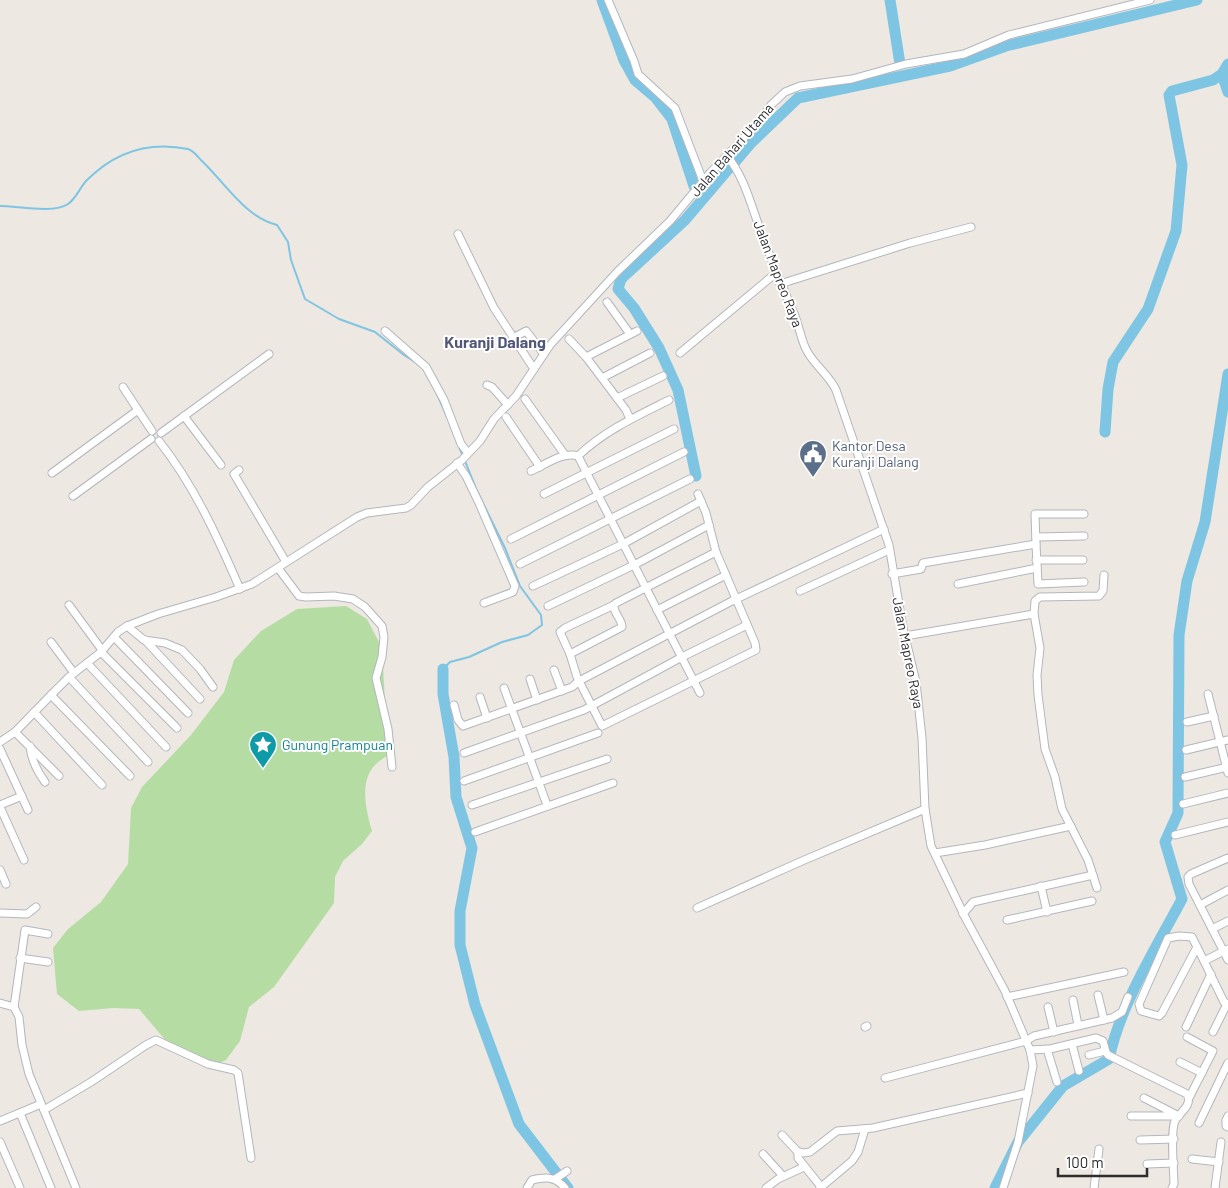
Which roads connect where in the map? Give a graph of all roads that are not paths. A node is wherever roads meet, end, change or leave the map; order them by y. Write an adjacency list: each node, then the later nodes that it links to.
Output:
1 (608, 0): 4 (street)
2 (1150, 0): 3 (street, Jalan Bahari Utama)
3 (727, 156): 4 (street, Jalan Bahari Utama); 7 (street, Jalan Mapreo Raya)
4 (703, 181): 16 (street, Jalan Bahari Utama)
5 (971, 227): 8 (street)
6 (458, 234): 11 (street)
7 (776, 273): 8 (street, Jalan Mapreo Raya); 14 (street)
8 (780, 284): 53 (street, Jalan Mapreo Raya)
9 (607, 302): 17 (street)
10 (385, 331): 39 (street)
11 (513, 338): 16 (street); 18 (street)
12 (569, 339): 17 (street)
13 (650, 353): 20 (street)
14 (680, 353)
15 (269, 354): 28 (street)
16 (544, 354): 18 (street, Jalan Bahari Utama)
17 (586, 357): 20 (street)
18 (534, 369): 26 (street, Jalan Bahari Utama)
19 (663, 376): 23 (street)
20 (602, 378): 23 (street)
21 (487, 385): 26 (street)
22 (123, 388): 27 (street)
23 (617, 398): 30 (street)
24 (525, 399): 37 (street)
25 (668, 400): 30 (street)
26 (508, 405): 39 (street, Jalan Bahari Utama)
27 (138, 410): 32 (street); 43 (street)
28 (184, 416): 33 (street); 40 (street)
29 (506, 417): 41 (street)
30 (630, 419): 38 (street)
31 (674, 429): 45 (street)
32 (152, 431): 33 (street); 34 (street)
33 (161, 432): 35 (street)
34 (150, 439): 35 (street); 48 (street)
35 (159, 441): 74 (street)
36 (684, 452): 49 (street)
37 (565, 455): 38 (street); 41 (street)
38 (578, 456): 45 (street)
39 (464, 458): 62 (street, Jalan Bahari Utama); 77 (street)
40 (221, 465)
41 (540, 467): 44 (street)
42 (238, 470): 62 (street)
43 (52, 472)
44 (532, 472)
45 (586, 472): 47 (street); 49 (street)
46 (690, 479): 51 (street)
47 (544, 494)
48 (73, 496)
49 (598, 496): 51 (street); 55 (street)
50 (1084, 514): 56 (street)
51 (610, 518): 57 (street); 63 (street)
52 (709, 524): 57 (street); 59 (street); 64 (street)
53 (884, 529): 58 (street, Jalan Mapreo Raya); 76 (street)
54 (1084, 536): 56 (street)
55 (511, 539)
56 (1036, 541): 60 (street); 67 (street)
57 (623, 544): 64 (street); 72 (street)
58 (889, 550): 67 (street, Jalan Mapreo Raya); 75 (street)
59 (716, 552): 69 (street); 73 (street)
60 (1036, 560): 61 (street); 66 (street)
61 (1083, 560)
62 (286, 562): 65 (street, Jalan Bahari Utama)
63 (520, 564)
64 (634, 565): 73 (street); 80 (street)
65 (278, 568): 74 (street, Jalan Bahari Utama); 130 (street)
66 (1036, 568): 70 (street); 71 (street)
67 (892, 574): 86 (street, Jalan Mapreo Raya)
68 (1104, 575): 82 (street)
69 (726, 576): 76 (street); 81 (street)
70 (1084, 582)
71 (958, 584)
72 (533, 586)
73 (646, 587): 79 (street); 81 (street)
74 (240, 589): 84 (street, Jalan Bahari Utama)
75 (800, 591)
76 (736, 599): 83 (street); 85 (street)
77 (484, 603)
78 (69, 605): 90 (street)
79 (614, 605): 91 (street); 91 (street)
80 (548, 606)
81 (657, 610): 85 (street)
82 (1034, 614): 86 (street); 149 (street)
83 (747, 625): 92 (street); 97 (street)
84 (126, 626): 87 (street); 88 (street)
85 (670, 634): 92 (street); 98 (street)
86 (905, 636): 146 (street, Jalan Mapreo Raya)
87 (114, 637): 90 (street); 112 (street)
88 (144, 640): 99 (street); 106 (street)
89 (51, 642): 95 (street)
90 (102, 651): 93 (street); 116 (street)
91 (570, 654): 98 (street)
92 (682, 657): 97 (street); 108 (street)
93 (87, 663): 95 (street); 123 (street)
94 (554, 670): 101 (street)
95 (71, 675): 104 (street); 129 (street)
96 (530, 679): 107 (street)
97 (693, 680): 102 (street); 108 (street)
98 (579, 681): 101 (street); 108 (street)
99 (213, 687)
100 (504, 688): 110 (street)
101 (562, 691): 107 (street)
102 (700, 693)
103 (1208, 694): 113 (street)
104 (51, 695): 111 (street); 133 (street)
105 (480, 697): 114 (street)
106 (200, 698)
107 (538, 700): 110 (street)
108 (591, 705): 118 (street)
109 (454, 706): 114 (street)
110 (513, 709): 114 (street); 118 (street)
111 (34, 712): 117 (street); 139 (street)
112 (188, 713)
113 (1214, 716): 115 (street); 120 (street)
114 (487, 718)
115 (1187, 722)
116 (177, 728)
117 (15, 732): 121 (street); 122 (street)
118 (522, 733): 126 (street); 127 (street)
119 (598, 733): 127 (street)
120 (1224, 741): 125 (street); 131 (street)
121 (0, 742)
122 (30, 746): 132 (street); 136 (street)
123 (166, 747)
124 (0, 749): 141 (street)
125 (1186, 750)
126 (464, 753)
127 (530, 757): 135 (street); 137 (street)
128 (607, 759): 137 (street)
129 (148, 762)
130 (392, 767)
131 (1228, 769): 134 (street)
132 (59, 776)
133 (130, 776)
134 (1185, 777)
135 (464, 781)
136 (45, 782)
137 (539, 782): 143 (street); 144 (street)
138 (613, 783): 144 (street)
139 (102, 785)
140 (1228, 794): 142 (street)
141 (22, 796): 145 (street); 147 (street)
142 (1184, 804)
143 (472, 805)
144 (547, 805): 150 (street)
145 (0, 806): 154 (street)
146 (925, 809): 152 (street, Jalan Mapreo Raya); 164 (street)
147 (28, 810)
148 (1228, 822): 151 (street)
149 (1071, 826): 152 (street); 156 (street)
150 (475, 832)
151 (1175, 835)
152 (935, 853): 167 (street, Jalan Mapreo Raya)
153 (1228, 858): 162 (street)
154 (24, 860)
155 (0, 870): 157 (street)
156 (1093, 875): 158 (street); 159 (street)
157 (6, 884)
158 (1041, 886): 165 (street); 167 (street)
159 (1097, 888)
160 (1228, 890): 162 (street)
161 (1092, 901): 165 (street)
162 (1200, 905): 170 (street)
163 (36, 907): 166 (street)
164 (697, 908)
165 (1047, 912): 168 (street)
166 (0, 913)
167 (963, 914): 181 (street, Jalan Mapreo Raya)
168 (1007, 920)
169 (1228, 921): 170 (street)
170 (1212, 929): 173 (street)
171 (48, 934): 174 (street)
172 (1197, 947): 172 (street); 175 (street)
173 (1226, 950): 175 (street); 176 (street)
174 (20, 958): 177 (street); 186 (street)
175 (1204, 960): 179 (street)
176 (1228, 960)
177 (48, 962)
178 (1124, 972): 181 (street)
179 (1211, 974): 185 (street); 190 (street)
180 (1098, 995): 188 (street)
181 (1007, 997): 194 (street, Jalan Mapreo Raya)
182 (1128, 997): 188 (street)
183 (1072, 1000): 189 (street)
184 (0, 1003): 186 (street)
185 (1227, 1004): 192 (street)
186 (14, 1007): 210 (street)
187 (1048, 1007): 191 (street)
188 (1104, 1020): 189 (street)
189 (1078, 1026): 191 (street)
190 (1186, 1027)
191 (1054, 1032): 194 (street)
192 (1214, 1032)
193 (1187, 1037): 203 (street)
194 (1026, 1041): 197 (street, Jalan Mapreo Raya); 204 (street)
195 (1072, 1044): 196 (street); 198 (street); 202 (street)
196 (1047, 1049): 197 (street); 205 (street)
197 (1030, 1050): 206 (street, Jalan Mapreo Raya)
198 (1105, 1051): 199 (street); 208 (street)
199 (1089, 1055)
200 (1180, 1062): 203 (street)
201 (1228, 1063): 217 (street)
202 (1079, 1071)
203 (1202, 1073): 208 (street)
204 (886, 1078)
205 (1057, 1082)
206 (1028, 1092): 219 (street); 244 (street, Jalan Mapreo Raya)
207 (1144, 1098): 209 (street)
208 (1189, 1098): 214 (street)
209 (1152, 1102): 213 (street); 214 (street)
210 (42, 1107): 211 (street); 228 (street); 239 (street)
211 (20, 1113): 216 (street); 238 (street)
212 (1132, 1116): 213 (street)
213 (1146, 1116): 214 (street)
214 (1179, 1116): 221 (street)
215 (1228, 1116): 218 (street)
216 (0, 1121)
217 (1199, 1124)
218 (1228, 1127)
219 (865, 1129): 226 (street); 243 (street)
220 (782, 1135): 226 (street)
221 (1174, 1139): 222 (street); 231 (street)
222 (1140, 1140)
223 (0, 1142): 237 (street)
224 (1221, 1142): 230 (street)
225 (1100, 1149): 245 (street)
226 (798, 1152): 233 (street)
227 (764, 1154): 235 (street)
228 (251, 1158)
229 (1192, 1159): 230 (street)
230 (1218, 1162): 247 (street)
231 (1174, 1163): 232 (street); 246 (street)
232 (1146, 1164)
233 (804, 1167): 235 (street); 243 (street)
234 (567, 1171): 236 (street)
235 (783, 1176): 242 (street)
236 (556, 1178): 240 (street); 241 (street)
237 (20, 1188)
238 (51, 1188)
239 (76, 1188)
240 (527, 1188)
241 (565, 1188)
242 (766, 1188)
243 (821, 1188)
244 (1003, 1188)
245 (1094, 1188)
246 (1172, 1188)
247 (1215, 1188)

